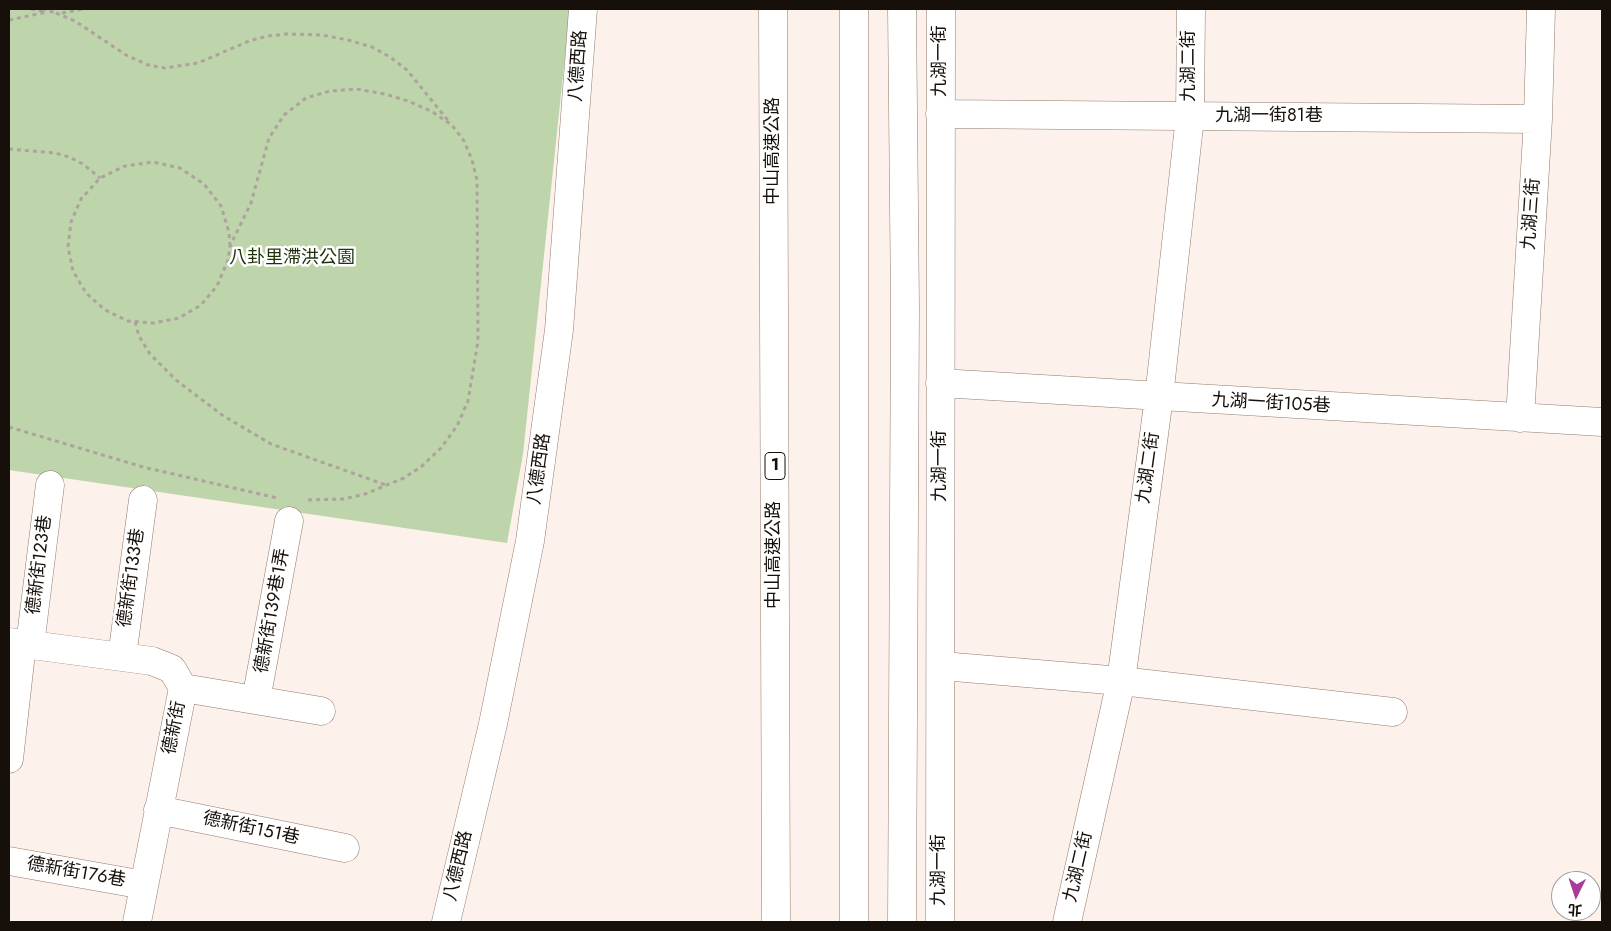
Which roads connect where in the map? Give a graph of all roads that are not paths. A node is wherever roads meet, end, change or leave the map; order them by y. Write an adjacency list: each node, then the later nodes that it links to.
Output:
1 (583, 9): 32 (main road, 八德西路)
2 (774, 9): 33 (main road, 中山高速公路 / 1)
3 (854, 9): 34 (main road)
4 (902, 9): 35 (main road)
5 (941, 9): 8 (main road, 九湖一街)
6 (1191, 9): 9 (main road, 九湖二街)
7 (1541, 9): 10 (main road, 九湖三街)
8 (940, 114): 9 (main road, 九湖一街81巷); 11 (main road, 九湖一街)
9 (1190, 117): 10 (main road, 九湖一街81巷); 12 (main road, 九湖二街)
10 (1538, 119): 13 (main road, 九湖三街)
11 (940, 383): 12 (main road, 九湖一街105巷); 20 (main road, 九湖一街)
12 (1159, 398): 13 (main road, 九湖一街105巷); 21 (main road, 九湖二街)
13 (1520, 418): 14 (main road, 九湖一街105巷)
14 (1602, 422)
15 (50, 485): 18 (main road, 德新街123巷)
16 (143, 500): 19 (main road, 德新街133巷)
17 (292, 506): 23 (main road, 德新街139巷1弄)
18 (20, 644): 19 (main road, 德新街); 26 (main road, 德新街123巷)
19 (122, 657): 22 (main road, 德新街)
20 (942, 666): 21 (main road); 36 (main road, 九湖一街)
21 (1121, 682): 25 (main road); 37 (main road, 九湖二街)
22 (182, 688): 23 (main road); 27 (main road, 德新街)
23 (256, 700): 24 (main road)
24 (320, 711)
25 (1393, 712)
26 (9, 759)
27 (158, 810): 28 (main road, 德新街151巷); 30 (main road, 德新街)
28 (345, 848)
29 (9, 861): 30 (main road, 德新街176巷)
30 (144, 886): 31 (main road, 德新街)
31 (136, 922)
32 (446, 922)
33 (776, 922)
34 (854, 922)
35 (902, 922)
36 (940, 922)
37 (1067, 922)

